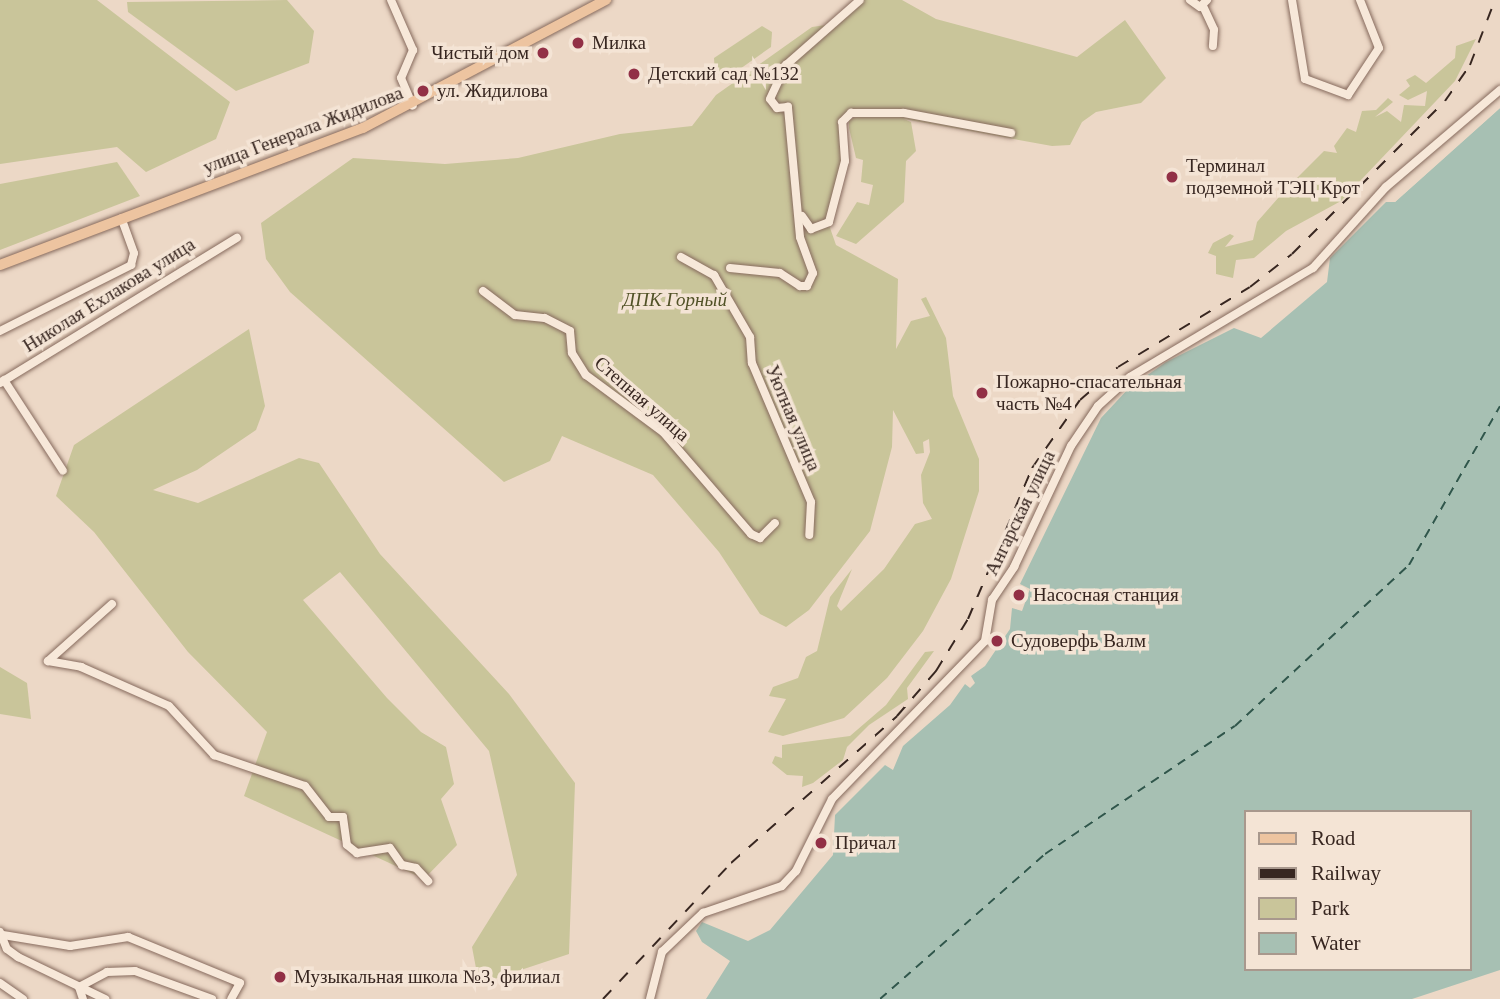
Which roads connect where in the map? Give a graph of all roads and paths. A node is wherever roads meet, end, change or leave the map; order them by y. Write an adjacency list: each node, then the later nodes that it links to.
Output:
1 (391, 0): 10 (street)
2 (606, 0): 10 (main road, улица Генерала Жидилова)
3 (860, 0): 12 (street)
4 (1190, 0): 7 (street)
5 (1292, 0): 6 (street)
6 (1360, 0)
7 (1205, 3): 8 (street)
8 (1213, 46)
9 (1500, 90): 34 (street, Ангарская улица)
10 (413, 106): 13 (main road, улица Генерала Жидилова)
11 (1011, 133): 12 (street)
12 (799, 210): 17 (street)
13 (121, 218): 16 (main road, улица Генерала Жидилова); 19 (street)
14 (237, 238): 20 (street, Николая Ехлакова улица)
15 (681, 257): 23 (street, Уютная улица)
16 (0, 265)
17 (730, 268)
18 (483, 291): 22 (street, Степная улица)
19 (0, 331)
20 (2, 381): 21 (street)
21 (63, 471)
22 (775, 523)
23 (809, 535)
24 (112, 604): 25 (street)
25 (429, 881)
26 (2, 933): 28 (street); 33 (street)
27 (0, 983): 29 (street)
28 (79, 987): 30 (street); 31 (street); 32 (street)
29 (23, 999)
30 (83, 999)
31 (105, 999)
32 (212, 999)
33 (231, 999)
34 (650, 999)

